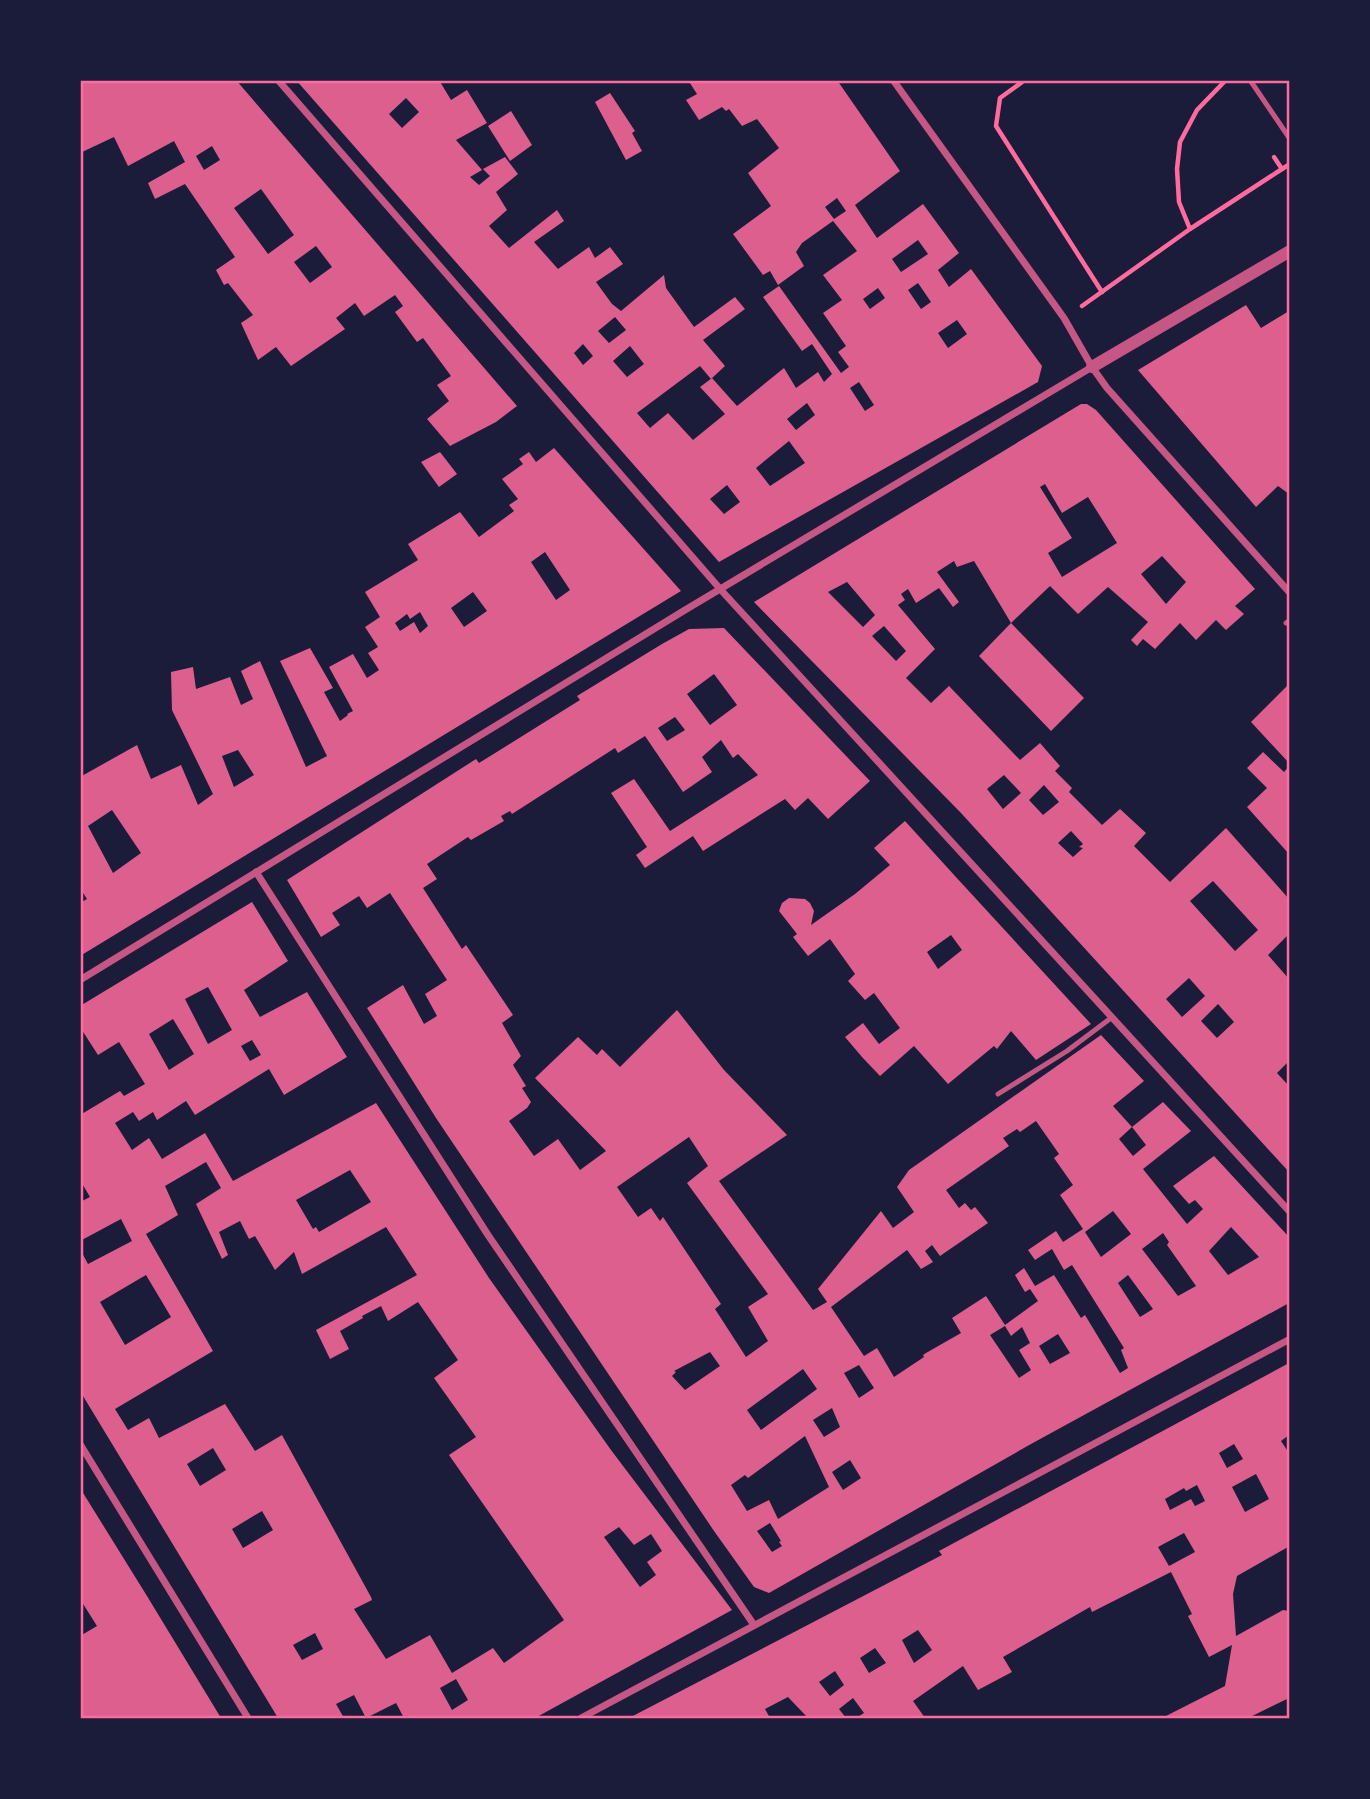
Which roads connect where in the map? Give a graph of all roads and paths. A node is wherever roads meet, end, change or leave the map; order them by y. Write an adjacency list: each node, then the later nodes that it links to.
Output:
1 (278, 80): 11 (street)
2 (893, 80): 10 (street)
3 (1025, 80): 8 (path)
4 (1250, 80): 6 (lane)
5 (1224, 82): 8 (path)
6 (1290, 139)
7 (1282, 169): 8 (path)
8 (1190, 229)
9 (1290, 251): 10 (street)
10 (1092, 367): 11 (street); 12 (street)
11 (721, 590): 13 (street); 15 (street)
12 (1290, 593)
13 (256, 872): 14 (street); 20 (street)
14 (80, 980)
15 (1111, 1018): 16 (lane); 17 (street)
16 (998, 1094)
17 (1290, 1212)
18 (1290, 1339): 20 (street)
19 (80, 1444): 21 (street)
20 (754, 1625): 22 (street)
21 (248, 1718)
22 (581, 1718)

